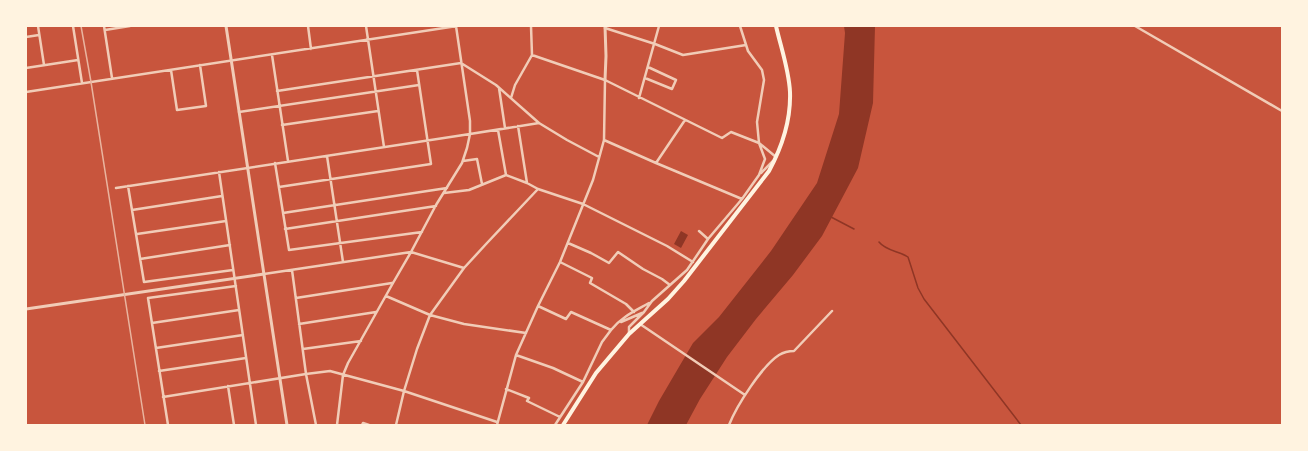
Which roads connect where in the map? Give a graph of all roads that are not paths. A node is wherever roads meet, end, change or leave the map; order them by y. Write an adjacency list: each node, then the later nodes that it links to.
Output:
1 (38, 26): 15 (street)
2 (73, 26): 23 (street)
3 (130, 26): 14 (street)
4 (226, 26): 24 (street)
5 (308, 26): 20 (street)
6 (366, 26): 17 (street)
7 (456, 26): 17 (street); 25 (street)
8 (531, 26): 22 (street)
9 (659, 26): 18 (street)
10 (740, 26): 19 (street)
11 (776, 26): 61 (main road)
12 (1135, 26): 45 (street)
13 (605, 27): 18 (street); 35 (street)
14 (104, 28): 33 (street)
15 (39, 35): 16 (street); 26 (street)
16 (26, 37)
17 (368, 40): 20 (street); 32 (street)
18 (655, 44): 19 (street); 28 (street)
19 (746, 45): 57 (street)
20 (311, 49): 21 (street)
21 (272, 54): 24 (street); 39 (street)
22 (532, 55): 35 (street); 42 (street)
23 (78, 60): 26 (street); 36 (street)
24 (231, 60): 27 (street); 47 (street)
25 (461, 63): 31 (street); 38 (street); 54 (street)
26 (44, 65): 29 (street)
27 (200, 65): 30 (street); 30 (street)
28 (648, 67): 34 (street); 34 (street)
29 (26, 68)
30 (171, 70): 33 (street)
31 (417, 70): 32 (street); 37 (street)
32 (373, 76): 39 (street); 41 (street)
33 (112, 78): 36 (street)
34 (645, 78): 43 (street)
35 (605, 80): 43 (street); 56 (street)
36 (82, 83): 40 (street)
37 (419, 85): 41 (street); 55 (street)
38 (499, 87): 42 (street); 52 (street)
39 (277, 91): 44 (street)
40 (26, 92)
41 (376, 92): 44 (street); 46 (street)
42 (511, 98): 49 (street)
43 (639, 98): 48 (street)
44 (279, 106): 47 (street); 50 (street)
45 (1282, 110)
46 (378, 111): 50 (street); 58 (street)
47 (239, 112): 66 (street)
48 (685, 120): 57 (street); 65 (street)
49 (539, 123): 51 (street); 60 (street)
50 (282, 125): 62 (street)
51 (518, 126): 52 (street); 71 (street)
52 (505, 128): 53 (street)
53 (498, 130): 54 (street); 68 (street)
54 (470, 134): 55 (street); 63 (street)
55 (428, 140): 58 (street); 70 (street)
56 (604, 140): 60 (street); 65 (street)
57 (759, 143): 61 (street); 69 (street)
58 (384, 147): 59 (street)
59 (327, 156): 62 (street); 70 (street)
60 (599, 157): 81 (street)
61 (776, 158): 69 (street); 95 (main road)
62 (288, 161): 64 (street)
63 (463, 161): 72 (street); 76 (street)
64 (275, 163): 66 (street); 74 (street)
65 (656, 163): 80 (street)
66 (248, 167): 67 (street); 106 (street)
67 (218, 172): 73 (street); 79 (street)
68 (506, 175): 71 (street); 72 (street)
69 (759, 175): 80 (street)
70 (330, 180): 74 (street); 82 (street)
71 (527, 183): 77 (street)
72 (482, 184): 78 (street)
73 (128, 186): 75 (street); 84 (street)
74 (279, 187): 85 (street)
75 (116, 188)
76 (447, 188): 78 (street); 82 (street)
77 (538, 189): 81 (street); 102 (street)
78 (443, 193): 83 (street)
79 (222, 196): 84 (street); 86 (street)
80 (742, 199): 92 (street)
81 (583, 204): 93 (street); 101 (street)
82 (334, 205): 85 (street); 87 (street)
83 (436, 206): 87 (street); 90 (street)
84 (132, 210): 91 (street)
85 (283, 213): 88 (street)
86 (226, 221): 91 (street); 96 (street)
87 (337, 221): 88 (street); 94 (street)
88 (285, 229): 94 (street)
89 (698, 231): 92 (street)
90 (422, 232): 94 (street); 97 (street)
91 (137, 234): 98 (street)
92 (708, 239): 101 (street)
93 (568, 243): 100 (street); 110 (street)
94 (340, 244): 99 (street)
95 (712, 244): 101 (street); 108 (main road)
96 (230, 245): 98 (street); 103 (street)
97 (411, 252): 99 (street); 102 (street); 109 (street)
98 (140, 259): 103 (street)
99 (343, 262): 104 (street)
100 (560, 262): 115 (street); 120 (street)
101 (693, 262): 105 (street)
102 (464, 268): 122 (street)
103 (233, 270): 107 (street)
104 (292, 270): 106 (street); 113 (street)
105 (687, 270): 108 (street); 110 (street)
106 (264, 274): 107 (street); 139 (street)
107 (234, 277): 111 (street); 116 (street)
108 (684, 281): 126 (main road)
109 (393, 283): 112 (street); 113 (street)
110 (670, 285): 114 (street)
111 (236, 286): 117 (street); 123 (street)
112 (386, 296): 119 (street); 122 (street)
113 (296, 298): 125 (street)
114 (652, 301): 120 (street); 121 (street)
115 (538, 306): 127 (street); 128 (street)
116 (26, 309)
117 (239, 310): 123 (street); 129 (street)
118 (832, 311): 145 (street)
119 (377, 312): 125 (street); 131 (street)
120 (634, 312): 124 (street)
121 (644, 312): 124 (street); 130 (street)
122 (430, 315): 128 (street); 144 (street)
123 (152, 323): 132 (street)
124 (616, 323): 127 (street)
125 (299, 324): 133 (street)
126 (640, 324): 130 (main road); 145 (street)
127 (611, 330): 140 (street)
128 (526, 333): 134 (street)
129 (243, 334): 132 (street); 135 (street)
130 (629, 334): 159 (main road)
131 (361, 341): 133 (street); 138 (street)
132 (156, 348): 136 (street)
133 (303, 349): 137 (street)
134 (516, 355): 140 (street); 143 (street)
135 (246, 358): 136 (street); 141 (street)
136 (159, 371): 146 (street)
137 (306, 374): 138 (street); 139 (street); 153 (street)
138 (343, 375): 144 (street); 154 (street)
139 (279, 378): 141 (street); 152 (street)
140 (582, 382): 147 (street)
141 (250, 383): 142 (street); 151 (street)
142 (228, 386): 146 (street); 150 (street)
143 (506, 389): 147 (street); 148 (street)
144 (404, 391): 148 (street); 157 (street)
145 (745, 395): 160 (street)
146 (163, 397): 149 (street)
147 (560, 417): 158 (street)
148 (497, 424)
149 (168, 425)
150 (234, 425)
151 (256, 425)
152 (286, 425)
153 (316, 425)
154 (337, 425)
155 (362, 425): 156 (street)
156 (369, 425)
157 (396, 425)
158 (555, 425)
159 (563, 425)
160 (729, 425)

